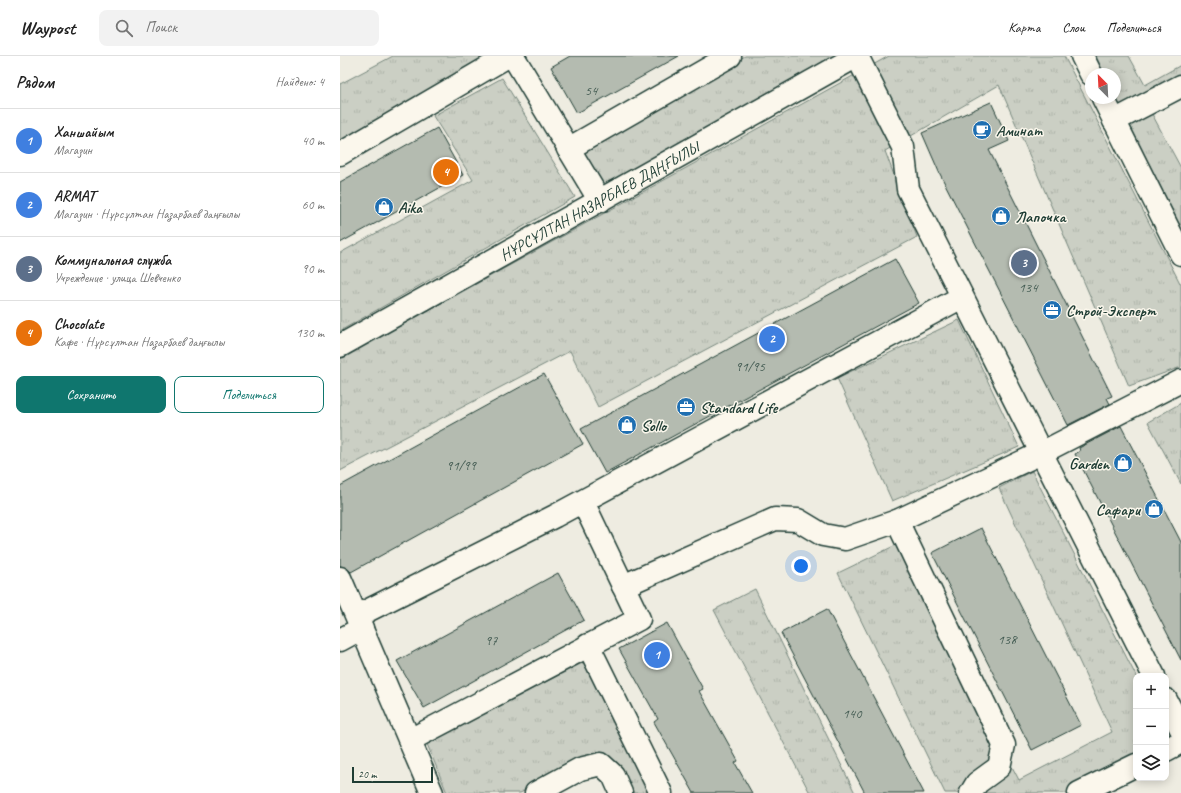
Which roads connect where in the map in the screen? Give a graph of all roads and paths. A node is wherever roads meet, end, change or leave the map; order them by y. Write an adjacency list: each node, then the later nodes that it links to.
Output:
1 (730, 56): 9 (street)
2 (857, 56): 11 (street, НҰРСҰЛТАН НАЗАРБАЕВ ДАҢҒЫЛЫ); 13 (street)
3 (1082, 56): 5 (street)
4 (516, 58): 9 (street); 10 (street)
5 (1088, 68)
6 (1181, 86): 8 (street)
7 (1106, 104): 8 (street)
8 (1114, 121): 12 (street)
9 (568, 149): 11 (street)
10 (340, 154)
11 (600, 201): 14 (street, НҰРСҰЛТАН НАЗАРБАЕВ ДАҢҒЫЛЫ)
12 (1181, 254)
13 (962, 297): 16 (street); 17 (street)
14 (340, 346)
15 (1181, 381): 16 (street)
16 (1041, 453): 18 (street); 24 (street)
17 (583, 502): 20 (street); 21 (street)
18 (897, 521): 20 (street); 35 (street)
19 (340, 578): 21 (street)
20 (623, 586): 23 (street)
21 (359, 622): 22 (street); 27 (street)
22 (340, 640)
23 (588, 645): 27 (street); 34 (street)
24 (1152, 673)
25 (1169, 706): 26 (street)
26 (1181, 729)
27 (410, 740): 31 (street)
28 (1181, 742): 29 (street)
29 (1169, 748)
30 (1133, 766): 36 (street)
31 (432, 793)
32 (536, 793): 33 (street)
33 (621, 793)
34 (661, 793)
35 (971, 793)
36 (1079, 793)

